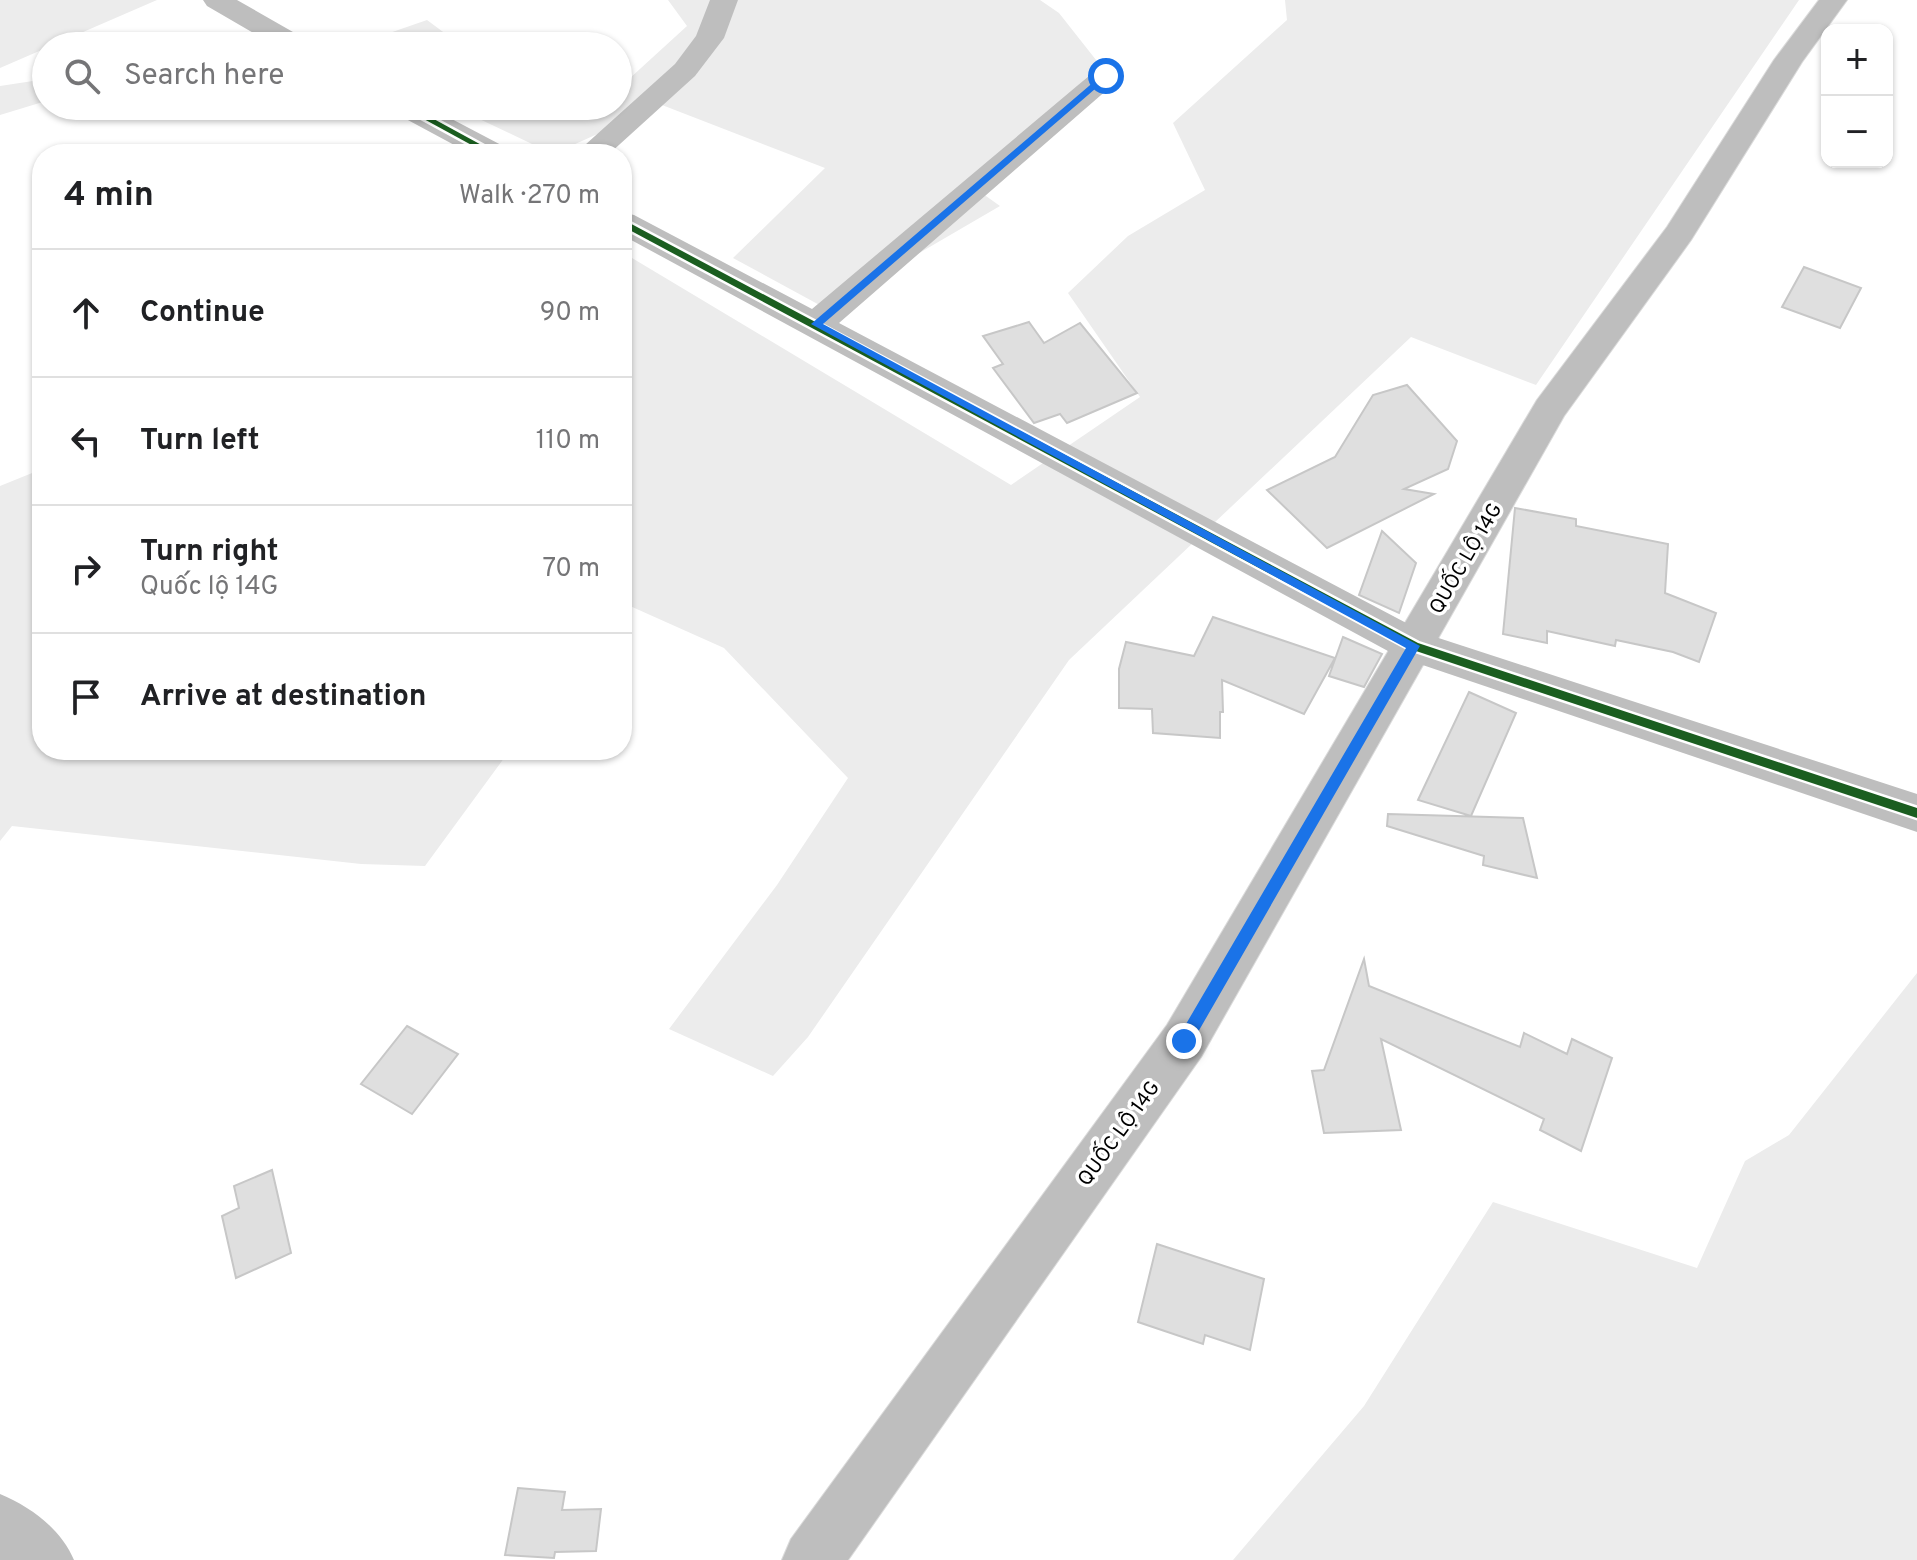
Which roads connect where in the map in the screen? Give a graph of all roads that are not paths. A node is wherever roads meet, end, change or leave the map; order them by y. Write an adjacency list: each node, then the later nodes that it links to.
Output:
1 (217, 0): 4 (street)
2 (724, 0): 6 (street)
3 (1833, 0): 13 (street, QUỐC LỘ 14G)
4 (273, 32)
5 (1106, 76): 12 (street)
6 (632, 117)
7 (430, 120): 9 (street)
8 (629, 120): 10 (street)
9 (475, 144)
10 (602, 144)
11 (632, 227): 12 (street)
12 (816, 324): 13 (street)
13 (1414, 646): 14 (street); 17 (street, QUỐC LỘ 14G)
14 (1917, 813)
15 (0, 1524): 16 (street)
16 (44, 1560)
17 (812, 1560)

